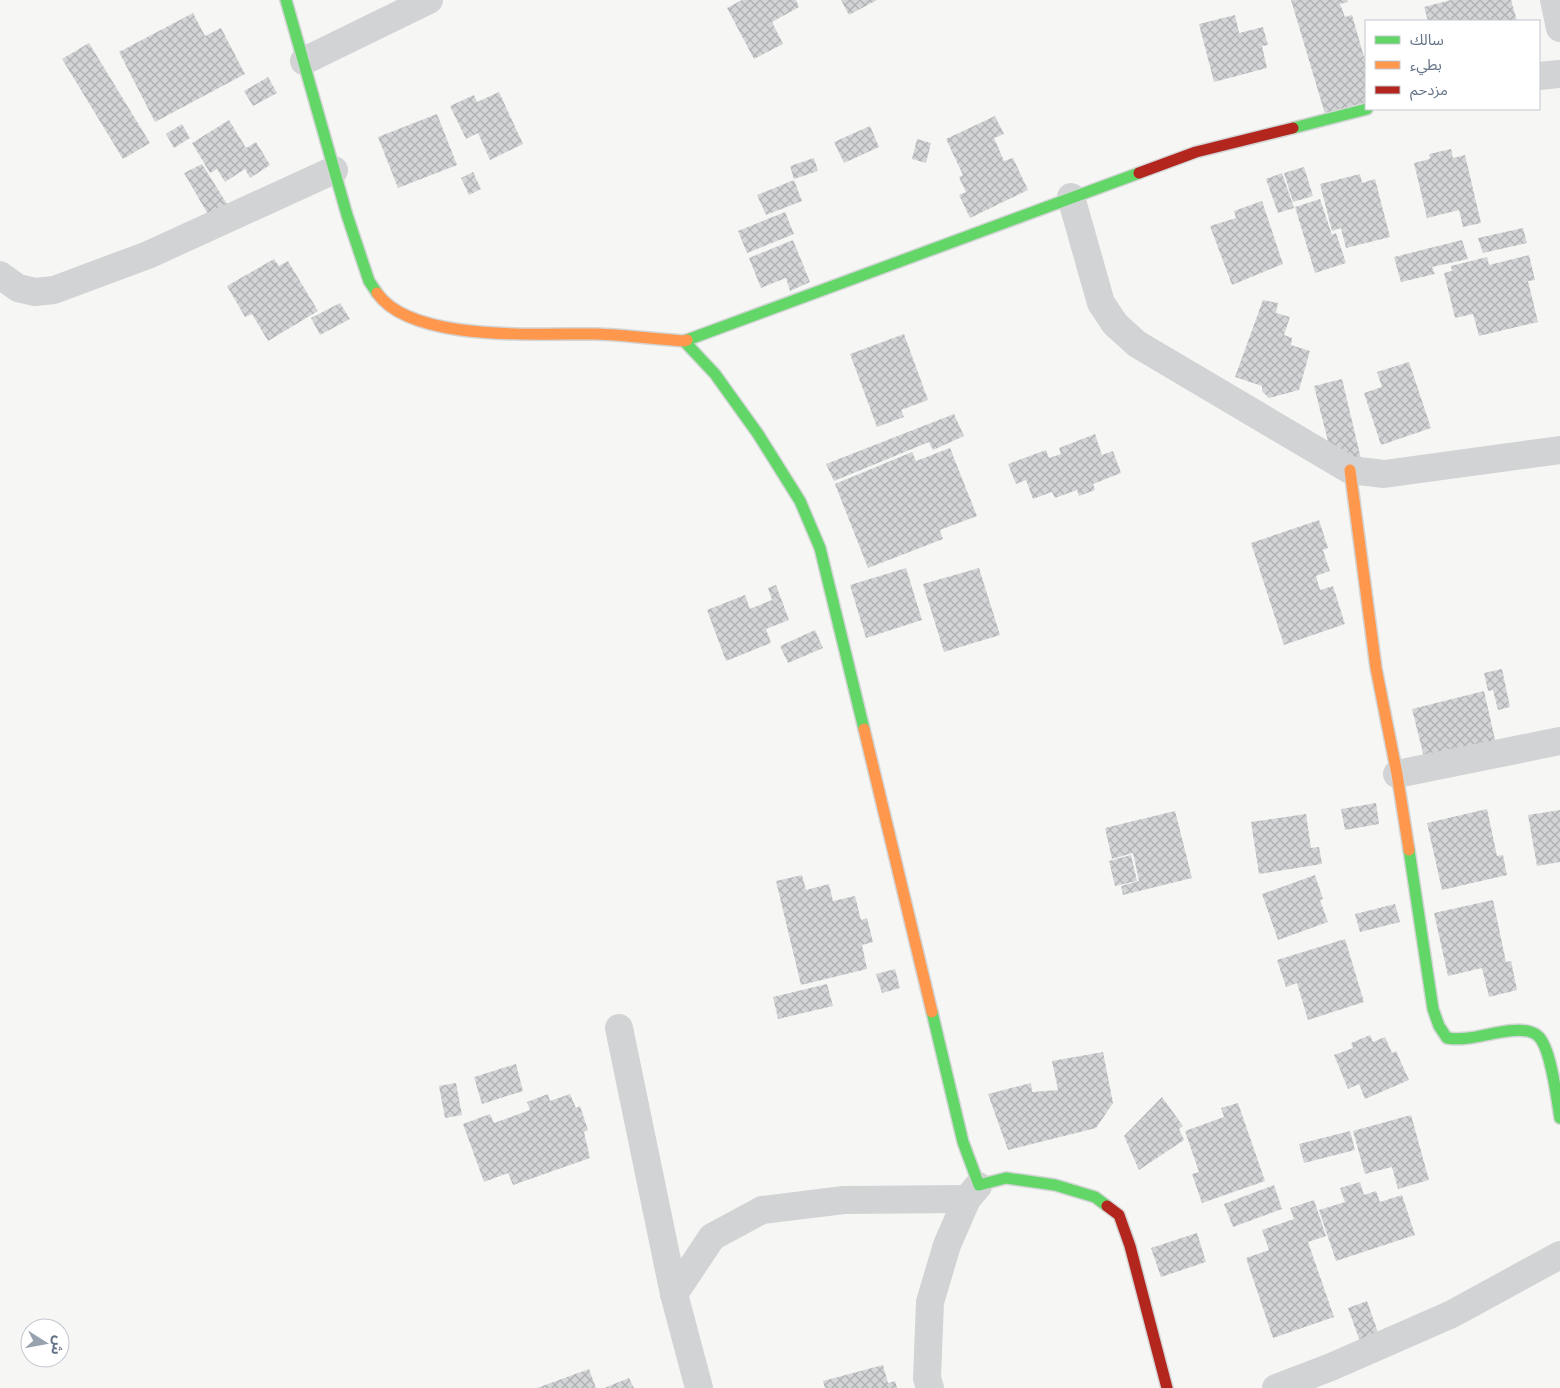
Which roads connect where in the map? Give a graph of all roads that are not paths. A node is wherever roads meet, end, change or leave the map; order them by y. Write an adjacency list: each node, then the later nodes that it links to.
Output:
1 (286, 0): 5 (street)
2 (429, 0): 5 (street)
3 (1554, 0): 4 (street)
4 (1560, 28)
5 (304, 61): 9 (street)
6 (1560, 74): 7 (street)
7 (1540, 76)
8 (1365, 109): 10 (street)
9 (334, 170): 11 (street); 12 (street)
10 (1071, 197): 12 (street); 14 (street)
11 (0, 275)
12 (684, 341): 19 (street)
13 (1560, 450): 14 (street)
14 (1350, 470): 16 (street)
15 (1560, 741): 16 (street)
16 (1397, 774): 18 (street)
17 (619, 1028): 21 (street)
18 (1560, 1118)
19 (973, 1192): 21 (street); 24 (street); 25 (street)
20 (1560, 1254): 22 (street)
21 (674, 1294): 23 (street)
22 (1334, 1377): 26 (street)
23 (699, 1388)
24 (930, 1388)
25 (1167, 1388)
26 (1276, 1388)

